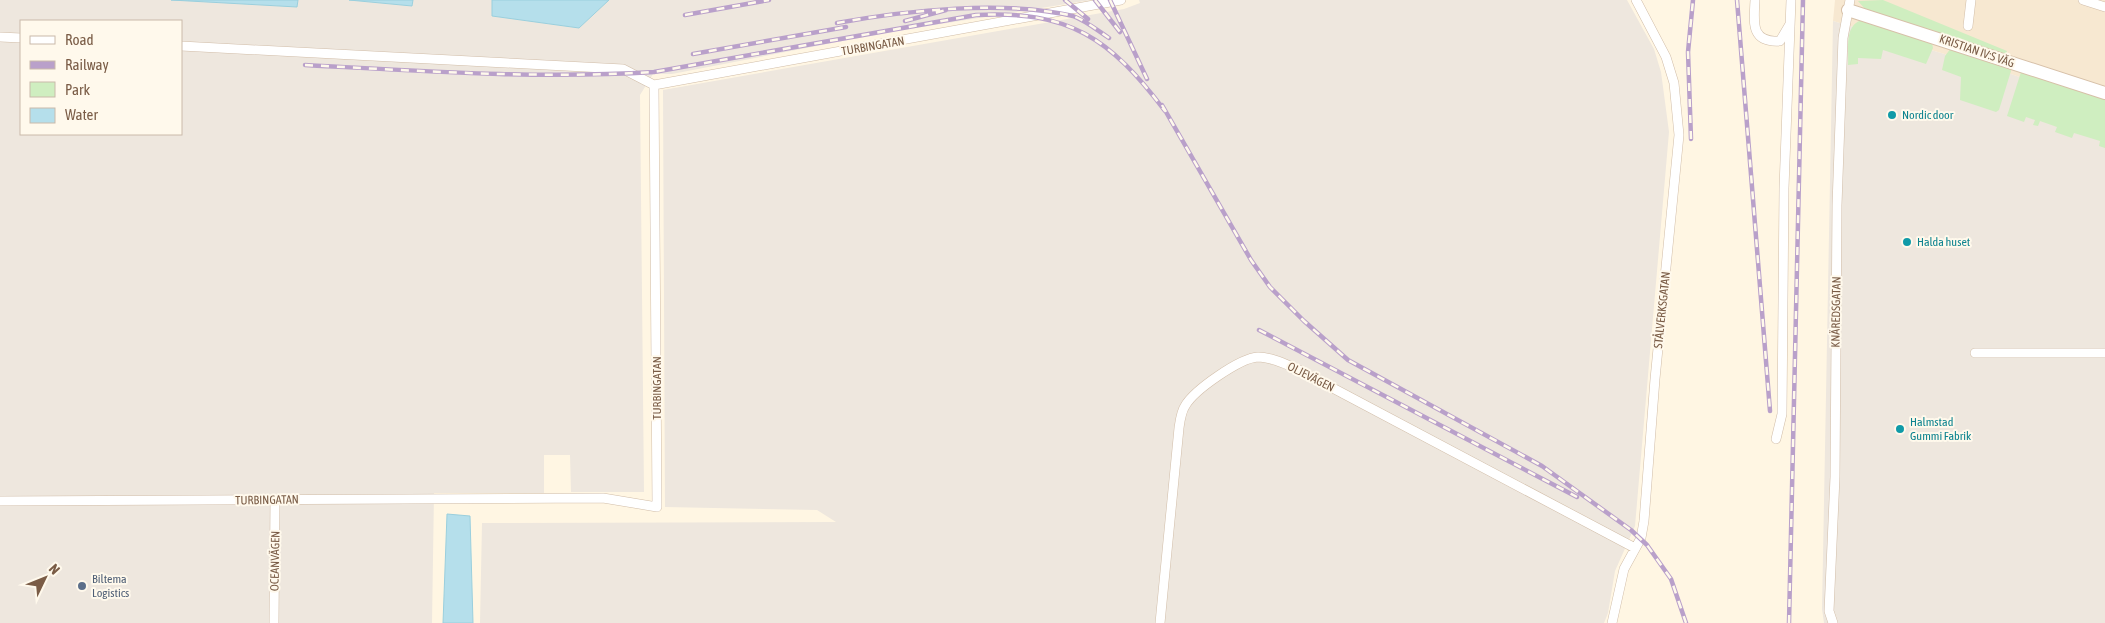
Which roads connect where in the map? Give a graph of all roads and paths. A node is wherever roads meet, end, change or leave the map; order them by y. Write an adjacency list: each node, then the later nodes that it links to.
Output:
1 (1636, 0): 21 (street, STÅLVERKSGATAN)
2 (1755, 0): 9 (street)
3 (1792, 0): 9 (street)
4 (1970, 0): 10 (street)
5 (2083, 0): 8 (street)
6 (1121, 1): 14 (street, TURBINGATAN)
7 (1849, 5): 15 (street, KRISTIAN IV:S VÄG); 25 (street, KNÄREDSGATAN)
8 (2105, 7)
9 (1790, 24): 18 (street)
10 (1968, 26)
11 (0, 37): 12 (street)
12 (20, 38)
13 (185, 46): 14 (street)
14 (654, 85): 19 (street, TURBINGATAN)
15 (2105, 93)
16 (2105, 352): 17 (street)
17 (1975, 353)
18 (1776, 439)
19 (275, 499): 20 (street, TURBINGATAN); 22 (street, OCEANVÄGEN)
20 (0, 501)
21 (1635, 548): 23 (street, OLJEVÄGEN); 24 (street, STÅLVERKSGATAN)
22 (274, 623)
23 (1160, 623)
24 (1612, 623)
25 (1833, 623)

